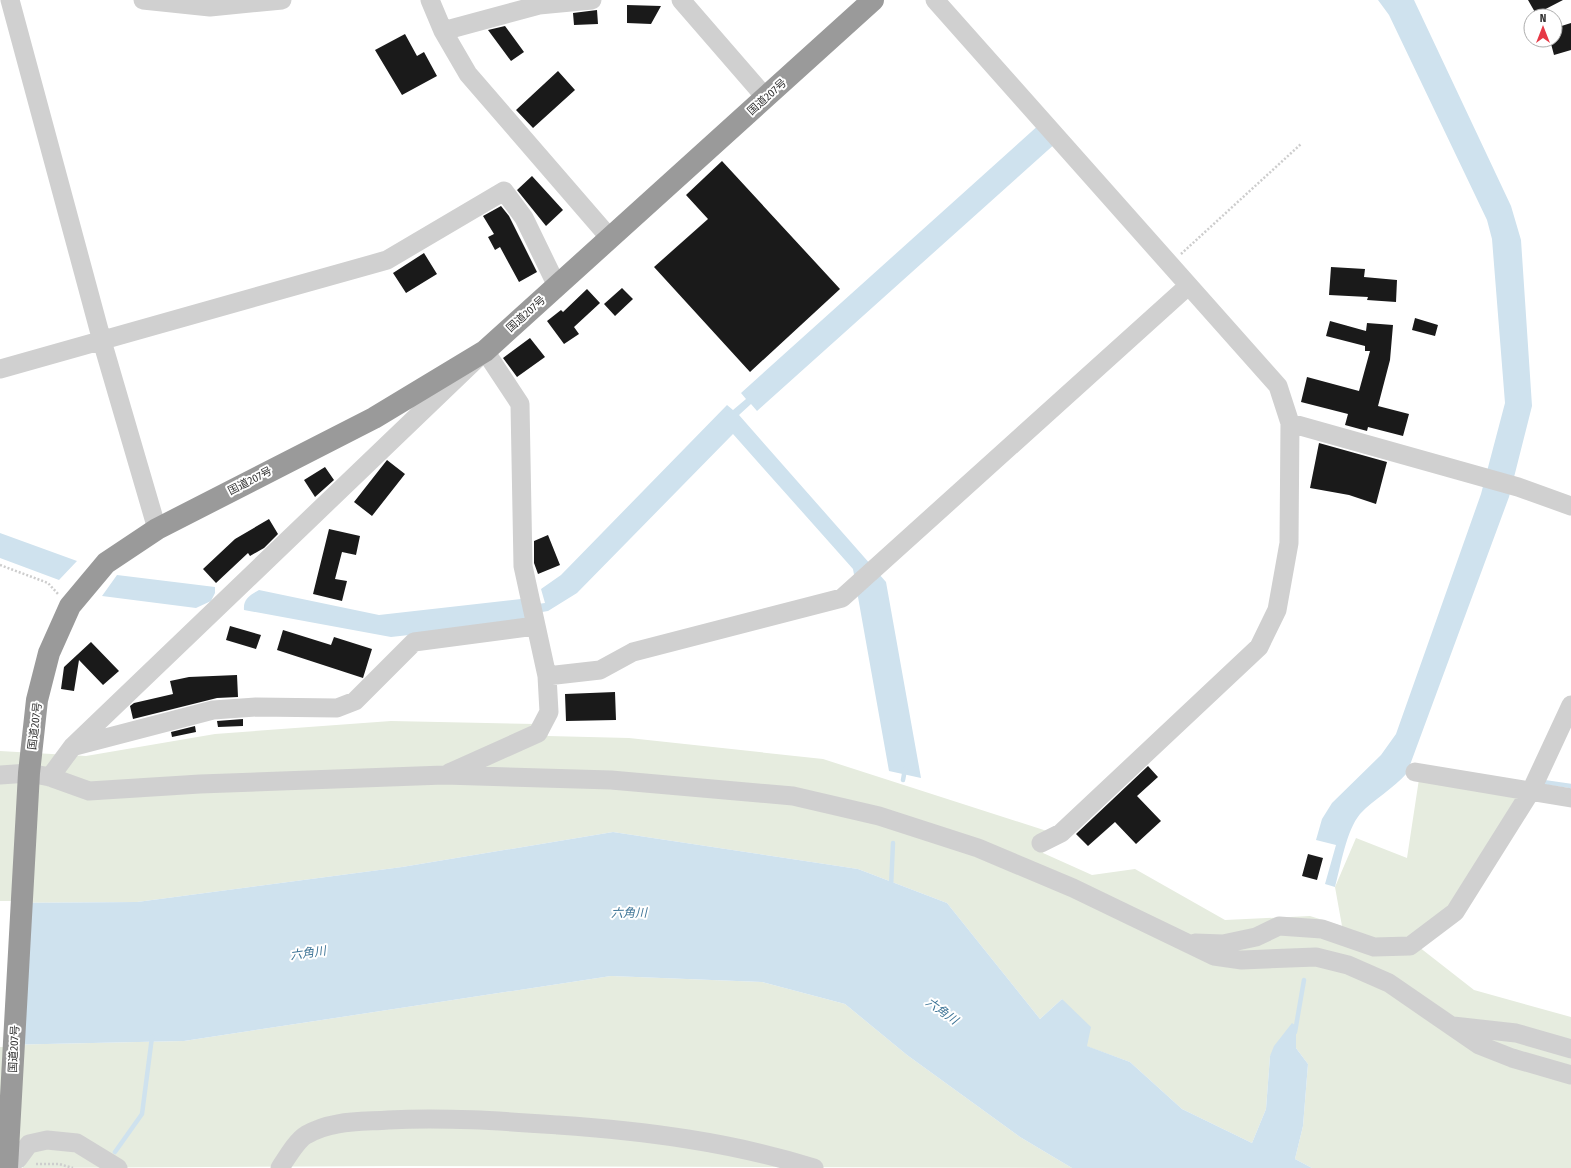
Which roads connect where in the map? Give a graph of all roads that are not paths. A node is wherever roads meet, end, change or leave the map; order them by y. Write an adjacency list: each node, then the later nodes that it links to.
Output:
1 (10, 0): 14 (street)
2 (143, 0): 3 (street)
3 (282, 0)
4 (430, 0): 9 (street)
5 (592, 0): 9 (street)
6 (681, 0): 10 (street)
7 (873, 0): 10 (highway, 国道207号)
8 (935, 0): 13 (street)
9 (443, 31): 11 (street)
10 (766, 98): 11 (highway, 国道207号)
11 (609, 237): 12 (highway, 国道207号)
12 (557, 286): 14 (street); 15 (highway, 国道207号)
13 (1188, 286): 17 (street); 21 (street)
14 (102, 341): 16 (street); 19 (street)
15 (485, 351): 19 (highway, 国道207号); 20 (street); 23 (street)
16 (0, 369)
17 (1290, 423): 18 (street); 30 (street)
18 (1571, 506)
19 (157, 529): 27 (highway, 国道207号)
20 (533, 615): 21 (street); 23 (street)
21 (546, 676): 25 (street)
22 (1571, 705): 28 (street)
23 (74, 746): 27 (street)
24 (1415, 772): 28 (street)
25 (444, 775): 27 (street); 31 (street)
26 (0, 776): 27 (street)
27 (36, 781): 35 (highway, 国道207号)
28 (1533, 786): 29 (street); 31 (street)
29 (1571, 798)
30 (1041, 843)
31 (1186, 943): 32 (street)
32 (1448, 1025): 33 (street); 34 (street)
33 (1571, 1049)
34 (1571, 1075)
35 (6, 1162): 36 (street)
36 (118, 1168)
37 (280, 1168): 38 (street)
38 (814, 1168)

